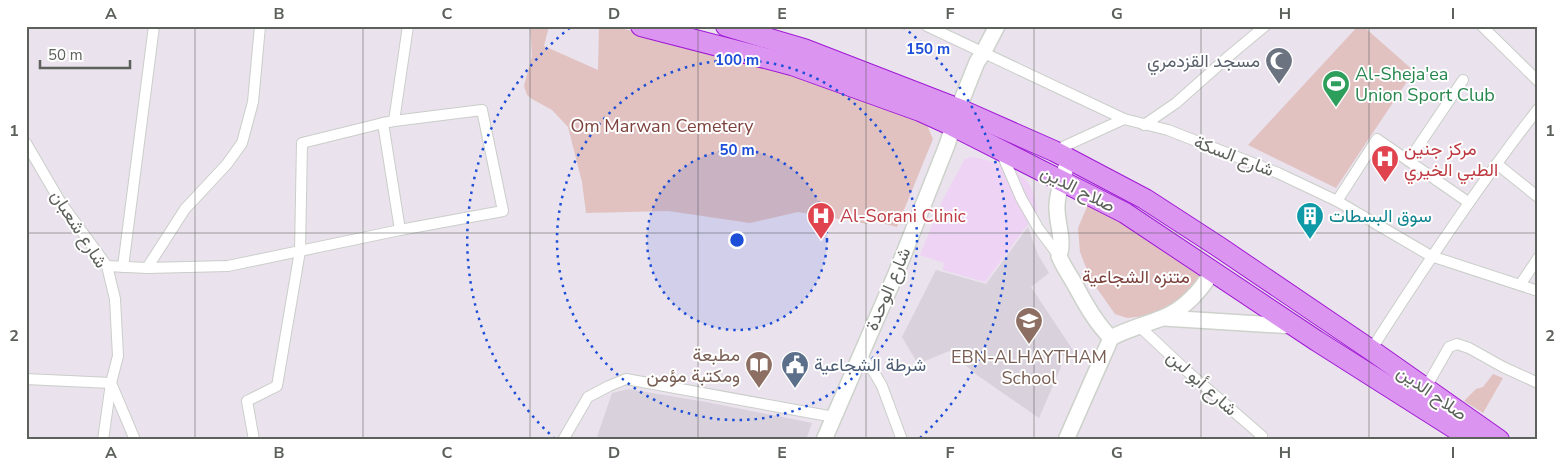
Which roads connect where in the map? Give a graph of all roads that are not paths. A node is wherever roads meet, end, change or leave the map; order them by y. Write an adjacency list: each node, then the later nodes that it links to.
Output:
1 (154, 26): 34 (street)
2 (260, 26): 35 (street)
3 (408, 26): 16 (street)
4 (641, 26): 14 (highway, صلاح الدين)
5 (726, 26): 14 (highway, صلاح الدين)
6 (927, 26): 10 (street, شارع السكة)
7 (997, 26): 10 (main road, شارع الوحدة)
8 (1265, 26): 18 (street)
9 (1482, 26): 12 (street)
10 (983, 53): 14 (main road, شارع الوحدة); 15 (street, شارع السكة)
11 (1462, 80): 22 (street)
12 (1538, 81)
13 (1538, 109): 23 (street)
14 (956, 118): 20 (highway, صلاح الدين); 21 (highway, صلاح الدين); 44 (main road, شارع الوحدة)
15 (1124, 119): 18 (street, شارع السكة); 21 (street)
16 (394, 121): 17 (street); 28 (street)
17 (383, 123): 28 (street); 29 (street)
18 (1144, 125): 26 (street, شارع السكة)
19 (26, 143): 33 (street, شارع شعبان)
20 (999, 149): 24 (highway, صلاح الدين); 30 (street)
21 (1061, 155): 24 (main road); 43 (highway, صلاح الدين)
22 (1409, 160): 26 (street); 27 (street)
23 (1497, 164): 25 (street); 27 (street)
24 (1062, 181): 30 (main road); 36 (highway, صلاح الدين)
25 (1538, 197)
26 (1337, 202): 31 (street, شارع السكة)
27 (1468, 202): 31 (street)
28 (400, 230): 29 (street)
29 (300, 251): 35 (street); 52 (street)
30 (1059, 256): 42 (main road)
31 (1430, 256): 37 (street, شارع السكة); 43 (street)
32 (1538, 258): 37 (street)
33 (107, 266): 34 (street); 46 (street, شارع شعبان)
34 (123, 266): 35 (street)
35 (146, 268)
36 (1212, 271): 39 (main road); 41 (highway, صلاح الدين)
37 (1520, 285): 38 (street, شارع السكة)
38 (1538, 292)
39 (1164, 318): 40 (main road); 41 (main road)
40 (1139, 326): 42 (main road); 57 (street, شارع أبو لبن)
41 (1294, 326): 58 (highway, صلاح الدين)
42 (1111, 338): 56 (main road)
43 (1371, 350): 48 (highway, صلاح الدين)
44 (860, 354): 49 (main road, شارع الوحدة); 55 (street)
45 (26, 379): 46 (street)
46 (111, 383): 50 (street, شارع شعبان); 51 (street)
47 (1538, 383): 48 (street)
48 (1425, 389): 59 (highway, صلاح الدين)
49 (834, 417): 53 (street); 54 (main road, شارع الوحدة)
50 (103, 440)
51 (135, 440)
52 (254, 440)
53 (563, 440)
54 (824, 440)
55 (902, 440)
56 (1066, 440)
57 (1259, 440)
58 (1473, 440)
59 (1499, 440)

